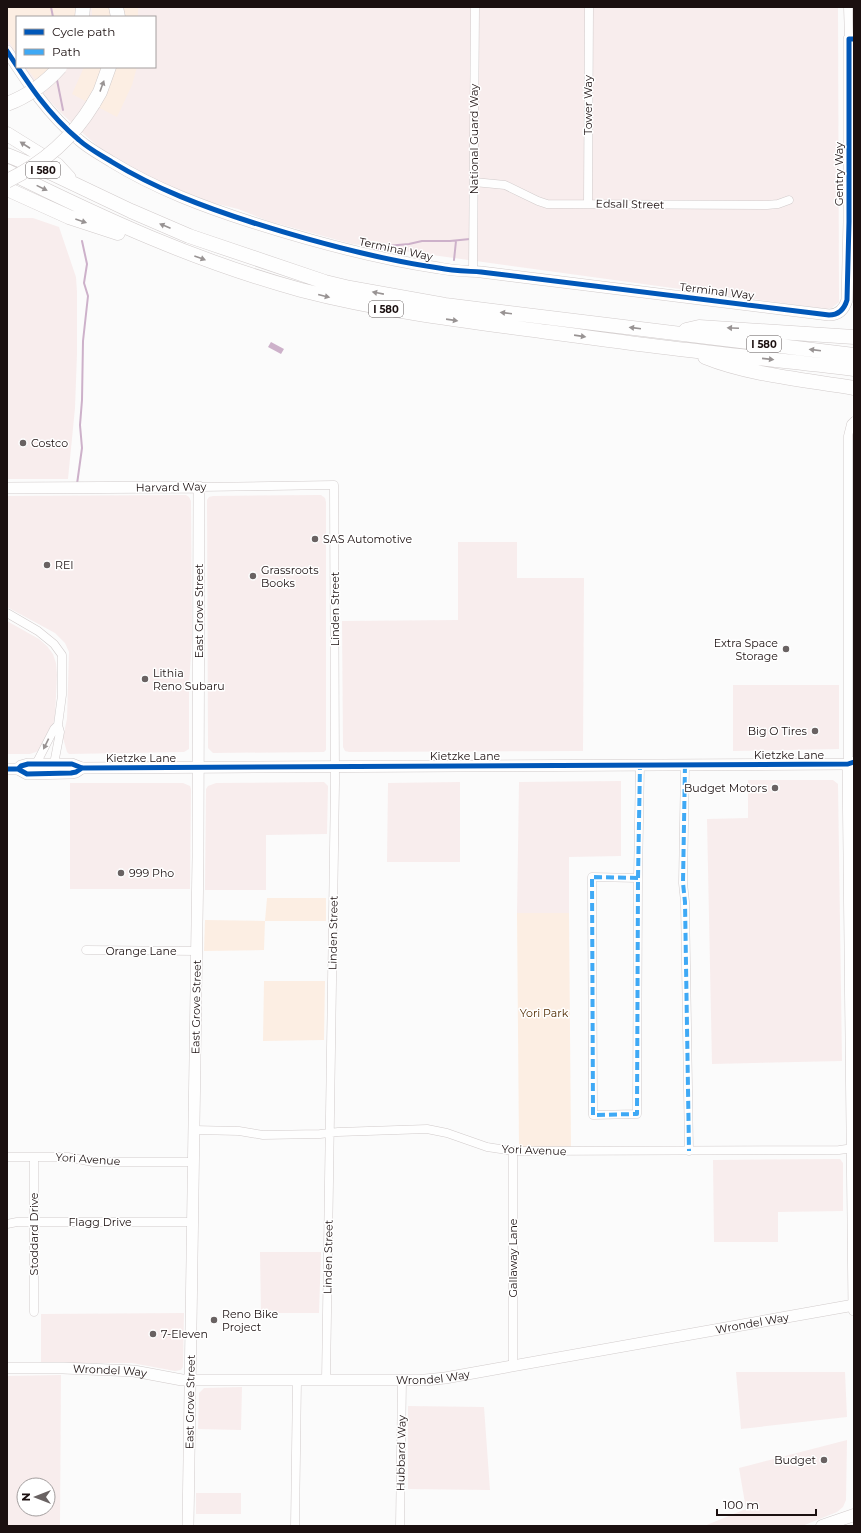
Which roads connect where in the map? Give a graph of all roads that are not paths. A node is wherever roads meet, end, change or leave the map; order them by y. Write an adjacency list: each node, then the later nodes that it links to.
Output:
1 (475, 7): 18 (street, National Guard Way)
2 (589, 7): 22 (street, Tower Way)
3 (848, 7): 4 (street, Gentry Way)
4 (851, 39): 10 (street, Gentry Way)
5 (7, 52): 6 (street, Terminal Way)
6 (16, 66)
7 (17, 68): 24 (street, Terminal Way)
8 (59, 68): 11 (highway, bridge)
9 (109, 68): 17 (highway, one-way to 9, bridge)
10 (851, 70): 12 (street, Gentry Way)
11 (7, 104)
12 (851, 120): 16 (street, Gentry Way)
13 (7, 134): 19 (highway, one-way to 13)
14 (7, 155): 19 (highway, I 580)
15 (7, 171): 23 (highway, I 580, one-way to 23)
16 (851, 174): 25 (street, Gentry Way)
17 (7, 181)
18 (474, 182): 22 (street, Edsall Street); 24 (street, National Guard Way)
19 (78, 186): 27 (highway, I 580, one-way to 19)
20 (7, 189): 23 (highway, one-way to 23)
21 (789, 200): 22 (street, Edsall Street)
22 (588, 204)
23 (163, 244): 29 (highway, I 580, one-way to 29)
24 (473, 271): 26 (street, Terminal Way)
25 (850, 293): 26 (street, Gentry Way)
26 (843, 309)
27 (674, 333): 28 (highway, one-way to 27); 30 (highway, I 580, one-way to 27)
28 (854, 337)
29 (688, 350): 31 (highway, I 580, one-way to 31); 32 (highway)
30 (854, 355)
31 (854, 369)
32 (854, 388)
33 (854, 421): 40 (street)
34 (334, 485): 35 (street, Harvard Way); 43 (street, Linden Street)
35 (199, 487): 36 (street, Harvard Way); 45 (street, East Grove Street)
36 (7, 488)
37 (7, 613): 38 (street)
38 (58, 726): 39 (street); 47 (street, one-way to 47)
39 (54, 764): 44 (street, Kietzke Lane); 47 (street, Kietzke Lane)
40 (852, 764): 42 (street, Kietzke Lane); 53 (street)
41 (640, 765): 42 (street, Kietzke Lane); 43 (street, Kietzke Lane); 48 (street)
42 (685, 765): 55 (street)
43 (335, 767): 45 (street, Kietzke Lane); 52 (street, Linden Street)
44 (82, 768): 45 (street, Kietzke Lane); 47 (street, Kietzke Lane)
45 (199, 768): 50 (street, East Grove Street)
46 (12, 769): 47 (street, Kietzke Lane)
47 (35, 769)
48 (638, 878): 48 (street)
49 (86, 950): 50 (street, Orange Lane)
50 (197, 951): 51 (street, East Grove Street)
51 (194, 1130): 52 (street, Yori Avenue); 58 (street, East Grove Street)
52 (330, 1133): 54 (street, Yori Avenue); 69 (street, Linden Street)
53 (853, 1148): 55 (street, Yori Avenue); 62 (street)
54 (513, 1151): 55 (street, Yori Avenue); 65 (street, Gallaway Lane)
55 (689, 1151)
56 (7, 1157): 57 (street, Yori Avenue)
57 (34, 1157): 58 (street, Yori Avenue); 59 (street, Stoddard Drive)
58 (194, 1162): 60 (street, East Grove Street)
59 (34, 1222): 60 (street, Flagg Drive); 61 (street, Flagg Drive); 64 (street, Stoddard Drive)
60 (193, 1222): 67 (street, East Grove Street)
61 (7, 1224)
62 (854, 1305): 63 (street); 65 (street, Wrondel Way)
63 (854, 1310)
64 (34, 1312)
65 (513, 1366): 70 (street, Wrondel Way)
66 (7, 1368): 67 (street, Wrondel Way)
67 (190, 1380): 68 (street, Wrondel Way); 72 (street, East Grove Street)
68 (297, 1380): 69 (street, Wrondel Way); 73 (street)
69 (326, 1380): 70 (street, Wrondel Way)
70 (402, 1380): 74 (street, Hubbard Way)
71 (854, 1515): 75 (main road)
72 (188, 1526)
73 (295, 1526)
74 (400, 1526)
75 (822, 1526)

